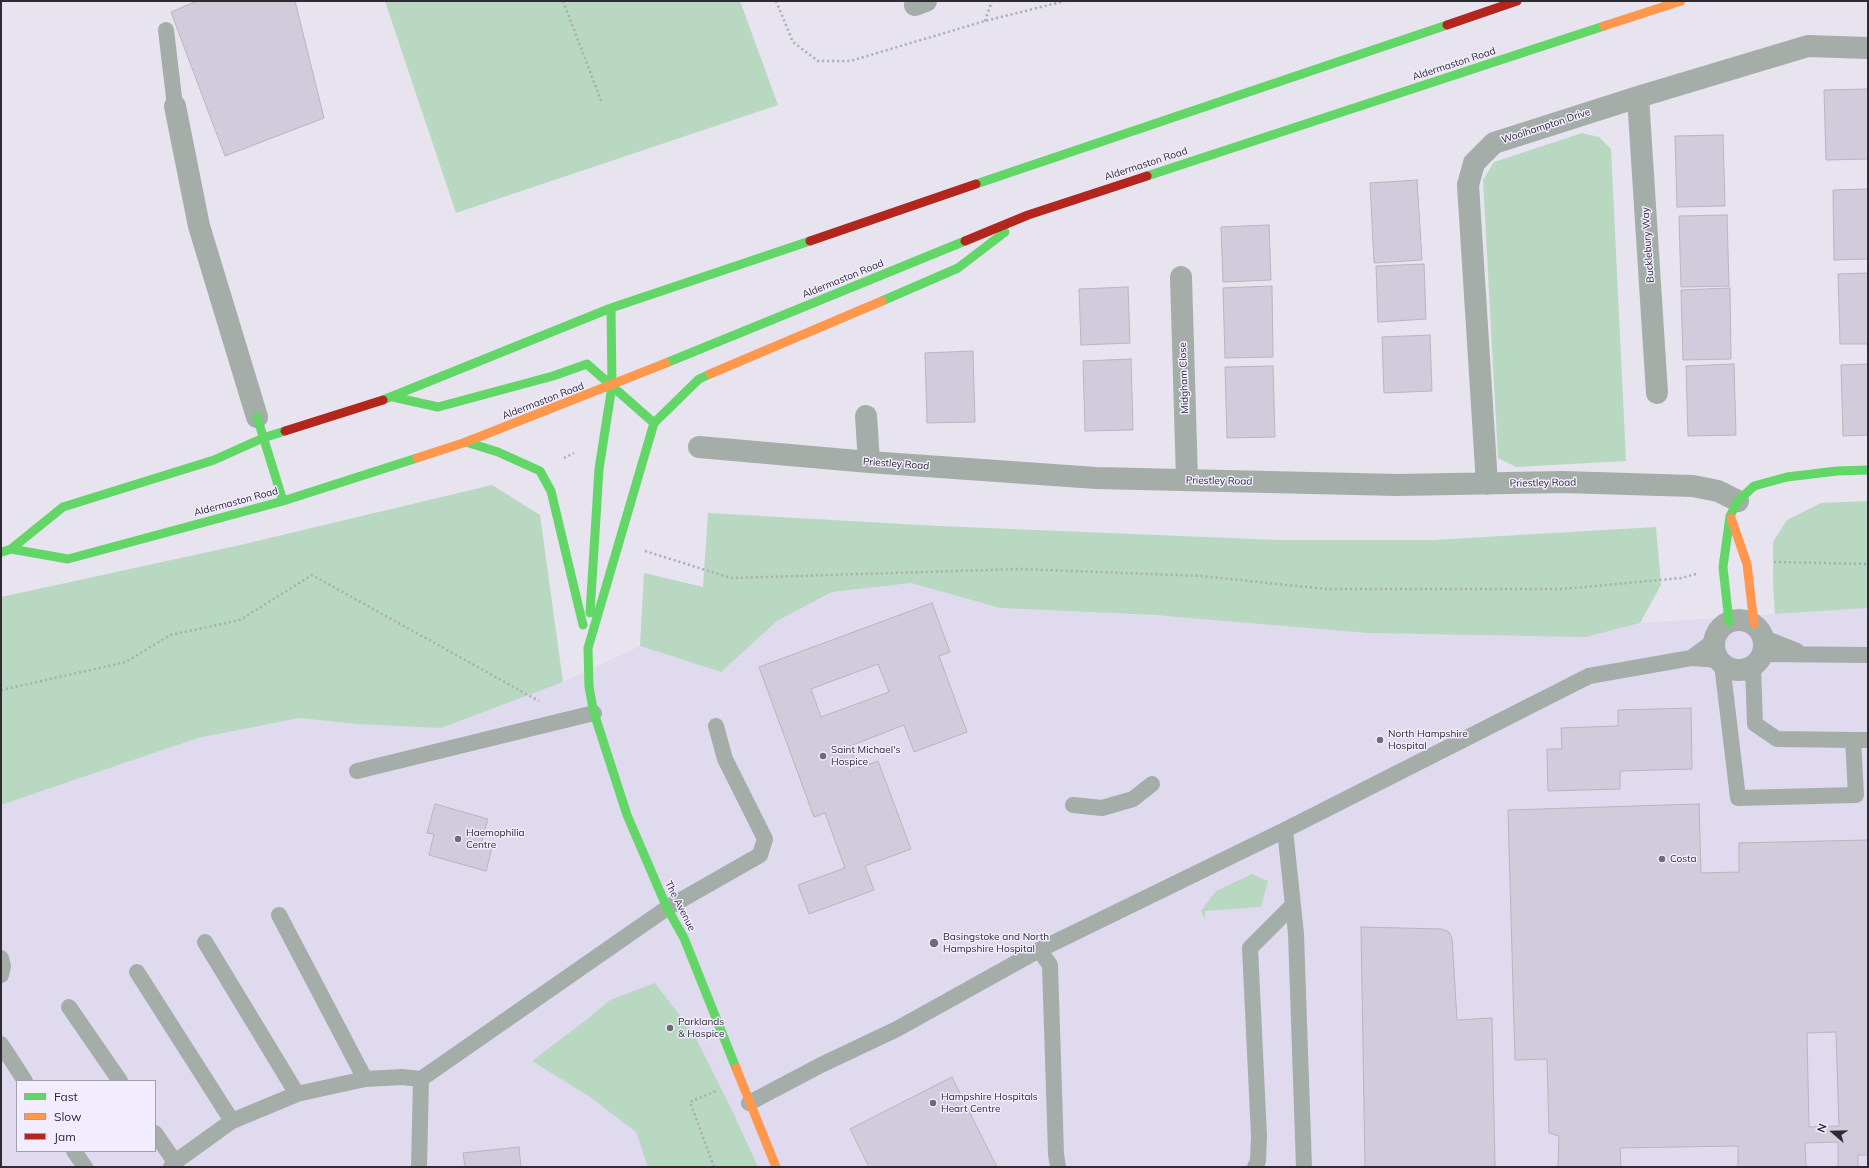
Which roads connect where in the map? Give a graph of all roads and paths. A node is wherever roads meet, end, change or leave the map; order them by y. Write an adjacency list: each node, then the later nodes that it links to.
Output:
1 (563, 1): 11 (path)
2 (776, 1): 7 (path)
3 (992, 1): 7 (path)
4 (1065, 1): 7 (path)
5 (1517, 1): 15 (main road)
6 (1681, 1): 13 (main road, Aldermaston Road)
7 (985, 21)
8 (166, 30): 12 (lane)
9 (1868, 48): 10 (street, Woolhampton Drive)
10 (1638, 97): 17 (street, Bucklebury Way); 28 (street, Woolhampton Drive)
11 (602, 103)
12 (175, 106): 20 (street)
13 (1028, 214): 16 (main road, Aldermaston Road); 21 (main road)
14 (1181, 277): 27 (street, Midgham Close)
15 (611, 308): 16 (main road); 18 (main road)
16 (612, 386): 18 (main road); 21 (main road); 23 (main road, Aldermaston Road); 39 (main road)
17 (1657, 393)
18 (393, 397): 22 (main road)
19 (866, 416): 25 (street)
20 (257, 417): 22 (main road)
21 (654, 423): 39 (main road)
22 (263, 438): 29 (main road); 31 (main road)
23 (466, 442): 29 (main road, Aldermaston Road); 39 (main road)
24 (699, 447): 25 (street, Priestley Road)
25 (868, 462): 27 (street, Priestley Road)
26 (1868, 470): 30 (main road)
27 (1186, 480): 28 (street, Priestley Road)
28 (1487, 484): 30 (street, Priestley Road)
29 (283, 501): 31 (main road, Aldermaston Road)
30 (1734, 509): 37 (main road); 38 (main road)
31 (12, 549): 33 (main road)
32 (639, 549): 36 (path)
33 (1, 553)
34 (1783, 562): 35 (path)
35 (1868, 564)
36 (1681, 578)
37 (1729, 622): 38 (street); 40 (street)
38 (1758, 646): 40 (street); 41 (lane); 46 (lane)
39 (588, 648): 43 (main road, The Avenue)
40 (1718, 655): 47 (lane); 51 (lane)
41 (1868, 655)
42 (1, 690): 44 (path)
43 (594, 713): 44 (lane); 53 (main road, The Avenue)
44 (571, 718): 48 (lane)
45 (716, 726): 53 (lane)
46 (1861, 740): 47 (lane)
47 (1861, 765)
48 (358, 771)
49 (1152, 784): 50 (lane)
50 (1073, 805)
51 (1285, 830): 52 (lane); 56 (lane)
52 (1293, 905): 78 (lane); 79 (lane)
53 (667, 908): 63 (lane); 66 (main road, The Avenue)
54 (279, 915): 62 (lane)
55 (205, 942): 67 (lane)
56 (1039, 950): 68 (lane); 77 (lane)
57 (1, 958): 59 (lane)
58 (137, 972): 69 (lane)
59 (1, 976)
60 (69, 1007): 65 (lane)
61 (1, 1044): 64 (lane)
62 (365, 1079): 63 (lane); 67 (lane)
63 (421, 1079): 74 (lane)
64 (24, 1080)
65 (119, 1080)
66 (740, 1080): 68 (main road, The Avenue); 75 (path)
67 (297, 1094): 69 (lane)
68 (749, 1103): 76 (main road, The Avenue)
69 (232, 1121): 72 (lane)
70 (156, 1135): 72 (lane)
71 (75, 1152): 73 (lane)
72 (173, 1164)
73 (85, 1167)
74 (419, 1167)
75 (714, 1167)
76 (776, 1167)
77 (1058, 1167)
78 (1255, 1167)
79 (1304, 1167)

